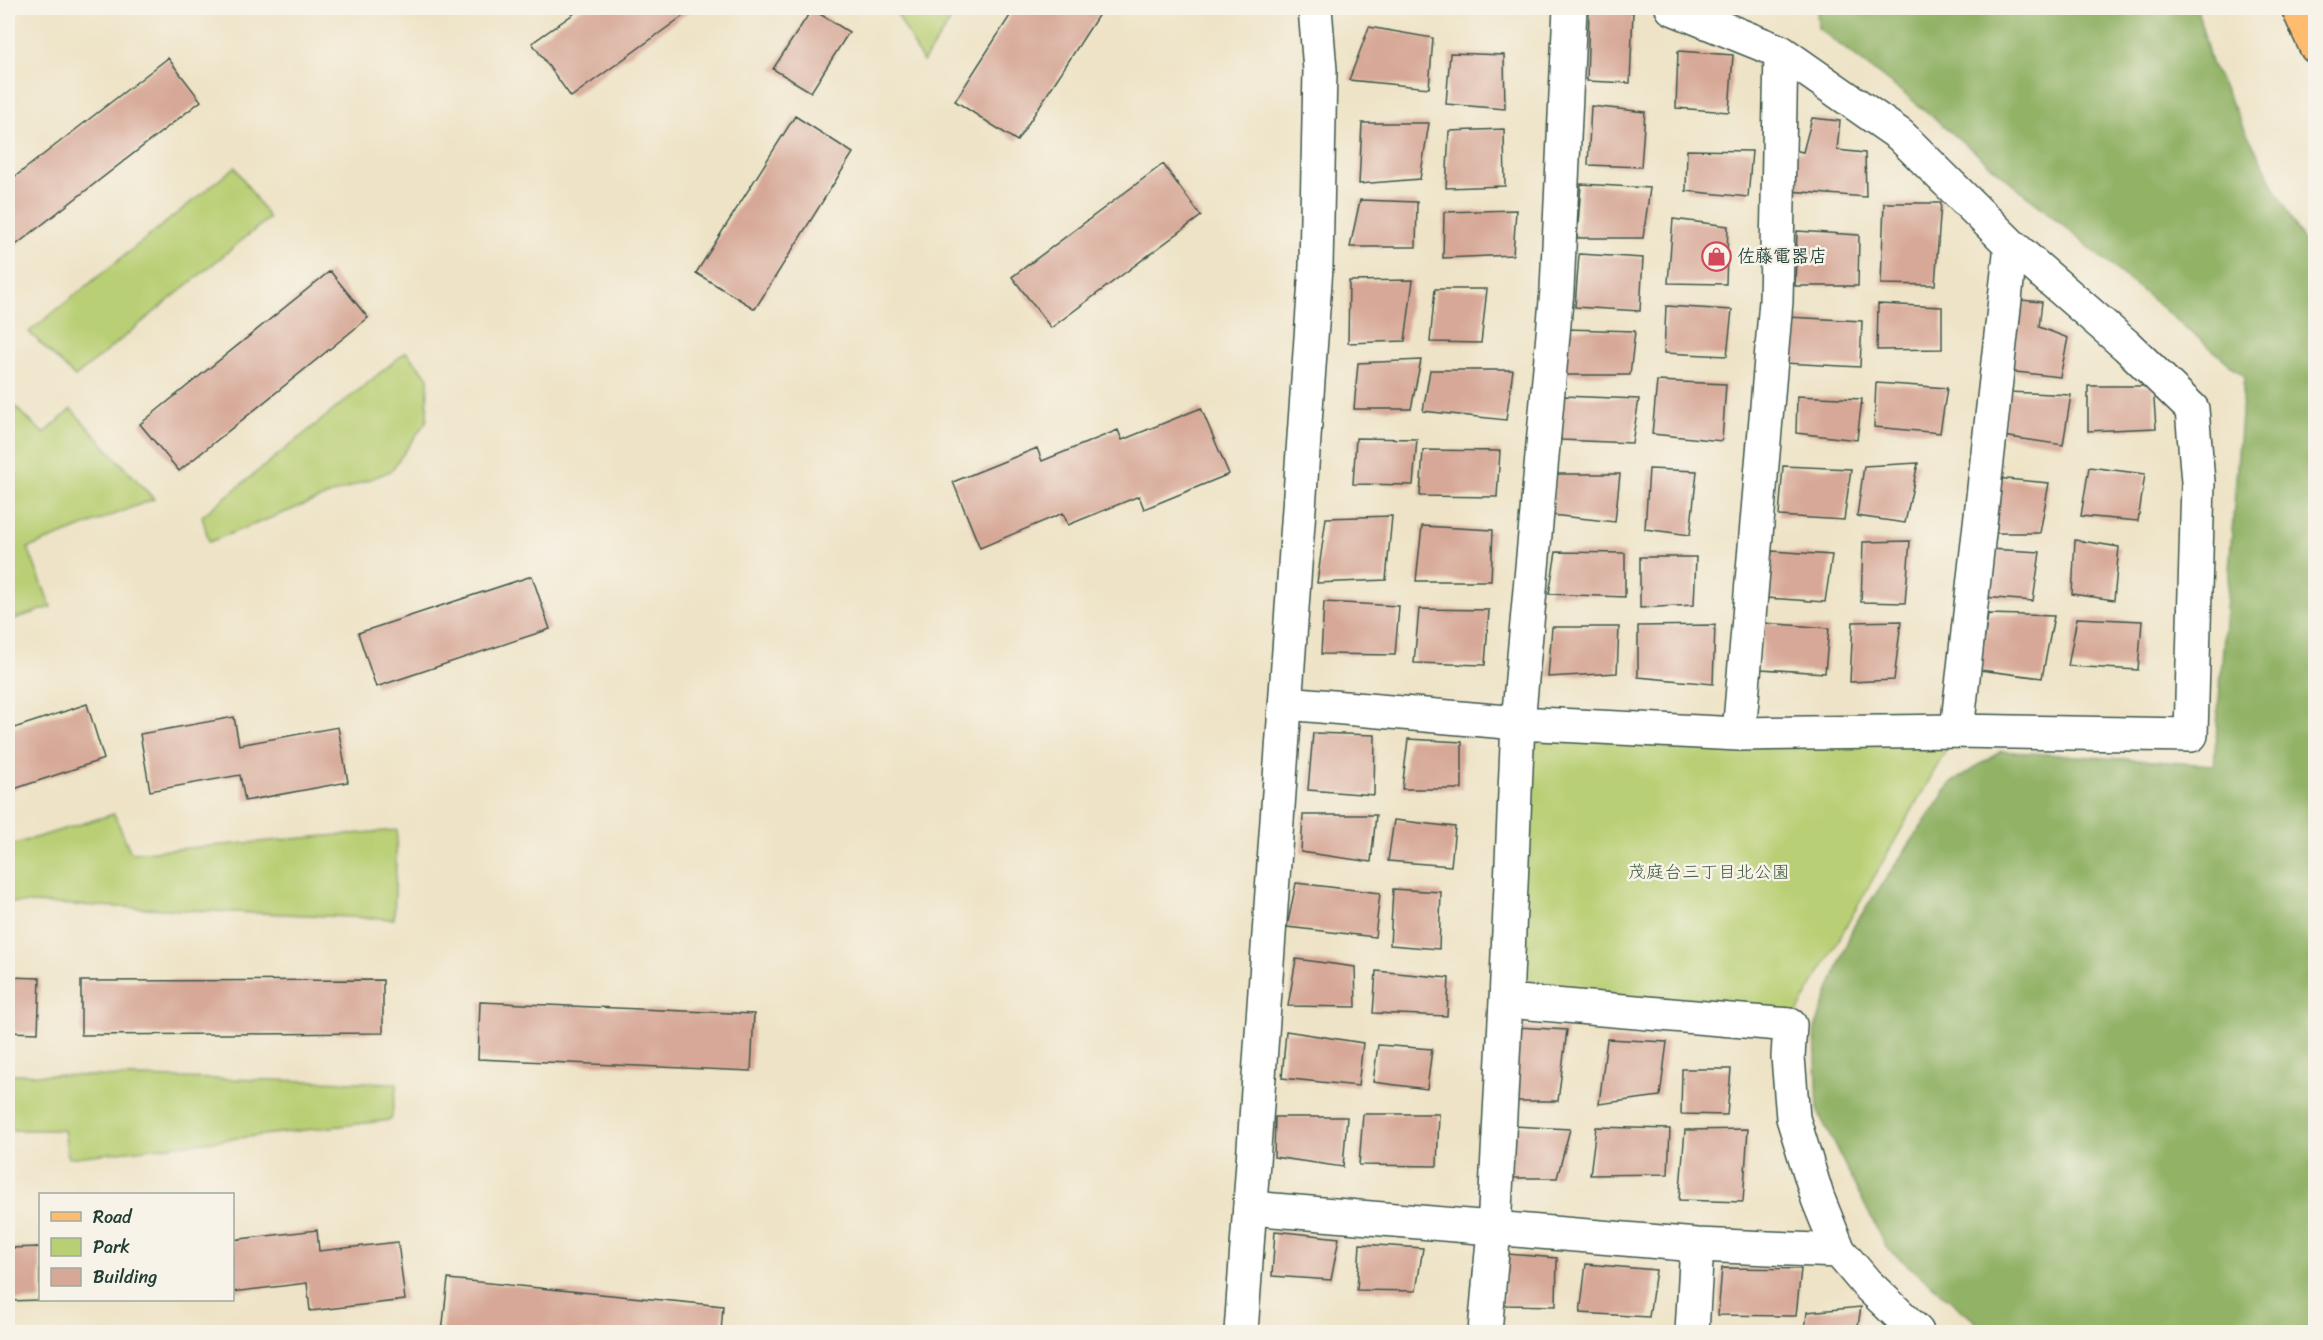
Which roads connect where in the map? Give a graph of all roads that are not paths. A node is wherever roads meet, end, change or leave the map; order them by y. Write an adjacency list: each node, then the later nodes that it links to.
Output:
1 (1315, 8): 8 (street)
2 (1570, 8): 9 (street)
3 (1672, 8): 6 (street)
4 (2298, 8): 5 (main road)
5 (2316, 47)
6 (1780, 52): 7 (street); 11 (street)
7 (2011, 245): 10 (street); 10 (street)
8 (1286, 703): 9 (street); 13 (street)
9 (1518, 723): 11 (street); 12 (street)
10 (1957, 731): 11 (street)
11 (1739, 734)
12 (1506, 1001): 14 (street); 16 (street)
13 (1250, 1208): 14 (street); 17 (street)
14 (1494, 1228): 15 (street); 18 (street)
15 (1697, 1245): 16 (street); 19 (street)
16 (1839, 1251): 20 (street)
17 (1241, 1332)
18 (1485, 1332)
19 (1692, 1332)
20 (1917, 1332)

